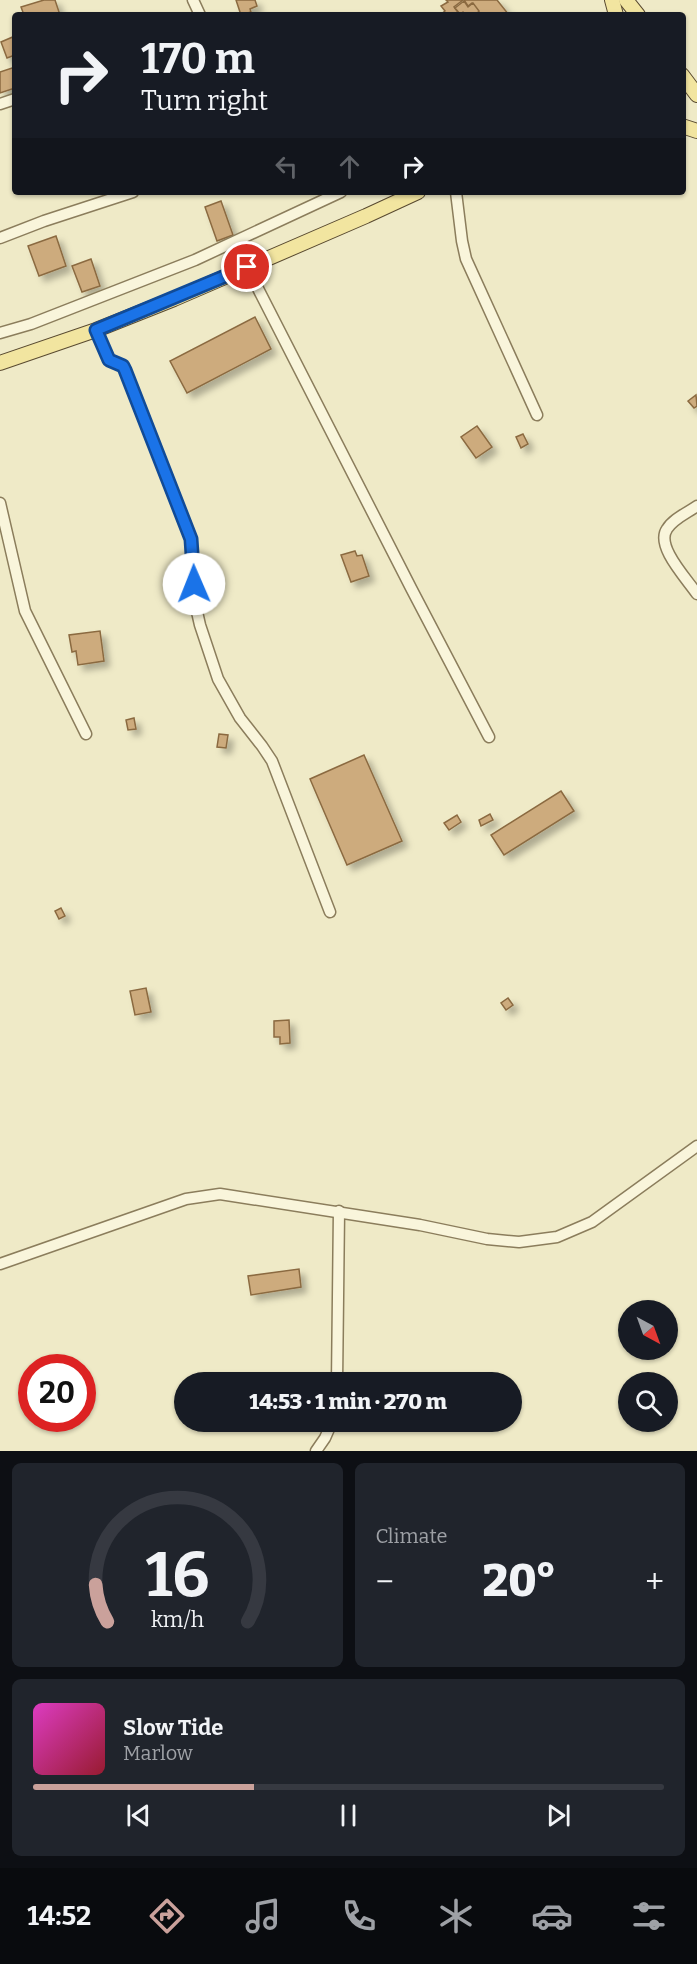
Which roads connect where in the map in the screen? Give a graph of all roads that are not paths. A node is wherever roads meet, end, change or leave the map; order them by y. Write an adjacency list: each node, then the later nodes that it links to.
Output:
1 (626, 0): 2 (main road)
2 (636, 12)
3 (686, 80): 4 (main road)
4 (697, 95)
5 (124, 195): 9 (street)
6 (335, 195): 12 (street)
7 (412, 195): 10 (main road)
8 (456, 195): 14 (street)
9 (0, 238)
10 (247, 267): 11 (main road); 19 (street)
11 (96, 330): 13 (main road); 20 (street)
12 (0, 333)
13 (0, 363)
14 (537, 415)
15 (0, 503): 18 (street)
16 (697, 506): 17 (street)
17 (697, 594)
18 (86, 734)
19 (489, 737)
20 (330, 912)
21 (697, 1146): 22 (street)
22 (339, 1211): 23 (street); 24 (street)
23 (0, 1264)
24 (337, 1372)
25 (328, 1432): 26 (street)
26 (316, 1451)

